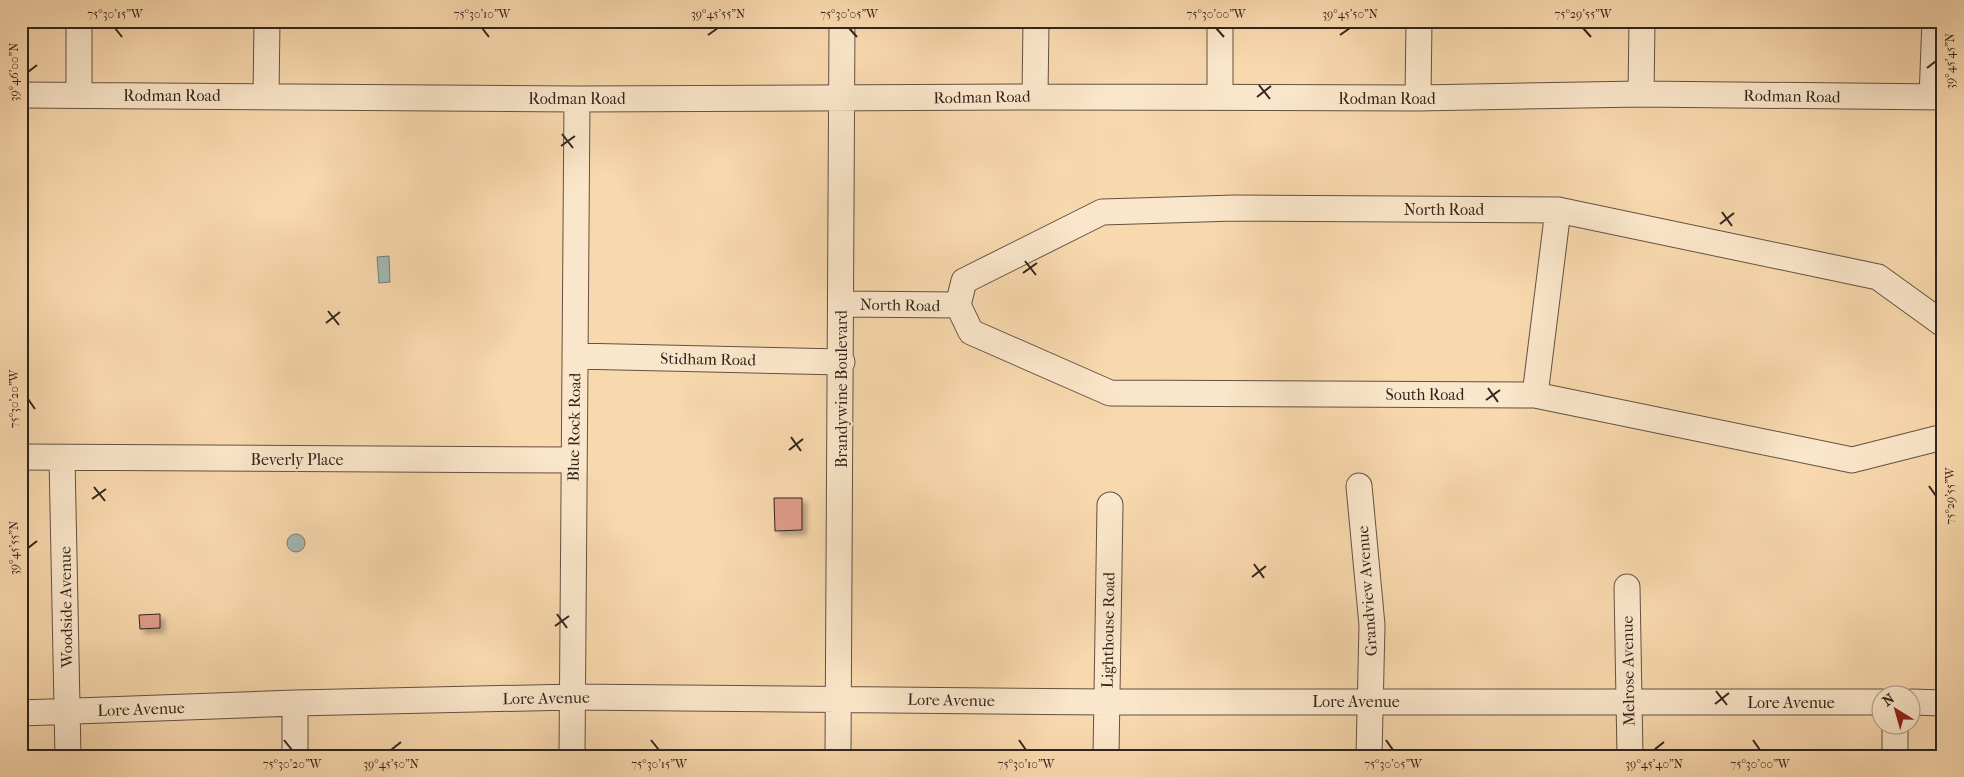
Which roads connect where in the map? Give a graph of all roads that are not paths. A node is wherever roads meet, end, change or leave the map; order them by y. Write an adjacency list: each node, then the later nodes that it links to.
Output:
1 (79, 21): 11 (street)
2 (267, 21): 12 (street)
3 (842, 21): 18 (street, Brandywine Boulevard)
4 (1036, 21): 13 (street)
5 (1220, 21): 14 (street)
6 (1419, 21): 16 (street)
7 (1642, 21): 10 (street)
8 (1935, 21): 15 (street)
9 (21, 94): 11 (street, Rodman Road)
10 (1641, 94): 15 (street, Rodman Road); 16 (street, Rodman Road)
11 (79, 95): 12 (street, Rodman Road)
12 (266, 96): 17 (street, Rodman Road)
13 (1035, 97): 14 (street, Rodman Road); 18 (street, Rodman Road)
14 (1220, 97): 16 (street, Rodman Road)
15 (1938, 97)
16 (1418, 98)
17 (576, 99): 18 (street, Rodman Road); 24 (street, Blue Rock Road)
18 (842, 99): 20 (street, Brandywine Boulevard)
19 (1558, 210): 21 (street, North Road); 22 (street, North Road); 26 (street)
20 (841, 304): 21 (street, North Road); 25 (street, Brandywine Boulevard)
21 (958, 305): 23 (street, North Road)
22 (1943, 324)
23 (971, 332): 26 (street, South Road)
24 (575, 356): 25 (street, Stidham Road); 30 (street, Blue Rock Road)
25 (842, 362): 35 (street, Brandywine Boulevard)
26 (1535, 395): 27 (street, South Road)
27 (1943, 437)
28 (21, 457): 29 (street, Beverly Place)
29 (62, 458): 30 (street, Beverly Place); 43 (street, Woodside Avenue)
30 (573, 460): 34 (street, Blue Rock Road)
31 (1359, 486): 36 (street, Grandview Avenue)
32 (1110, 505): 38 (street, Lighthouse Road)
33 (1627, 587): 37 (street, Melrose Avenue)
34 (572, 697): 35 (street, Lore Avenue); 42 (street, Lore Avenue); 48 (street, Blue Rock Road)
35 (838, 699): 38 (street, Lore Avenue); 49 (street, Brandywine Boulevard)
36 (1369, 700): 37 (street, Lore Avenue); 38 (street, Lore Avenue); 51 (street, Grandview Avenue)
37 (1629, 701): 39 (street, Lore Avenue); 52 (street, Melrose Avenue)
38 (1106, 702): 50 (street, Lighthouse Road)
39 (1872, 702)
40 (1922, 702): 41 (street)
41 (1943, 702)
42 (295, 703): 43 (street, Lore Avenue); 47 (street)
43 (68, 712): 44 (street, Lore Avenue); 46 (street, Woodside Avenue)
44 (21, 714)
45 (1895, 734): 53 (street)
46 (68, 756)
47 (295, 756)
48 (572, 756)
49 (838, 756)
50 (1106, 756)
51 (1369, 756)
52 (1630, 756)
53 (1895, 756)

